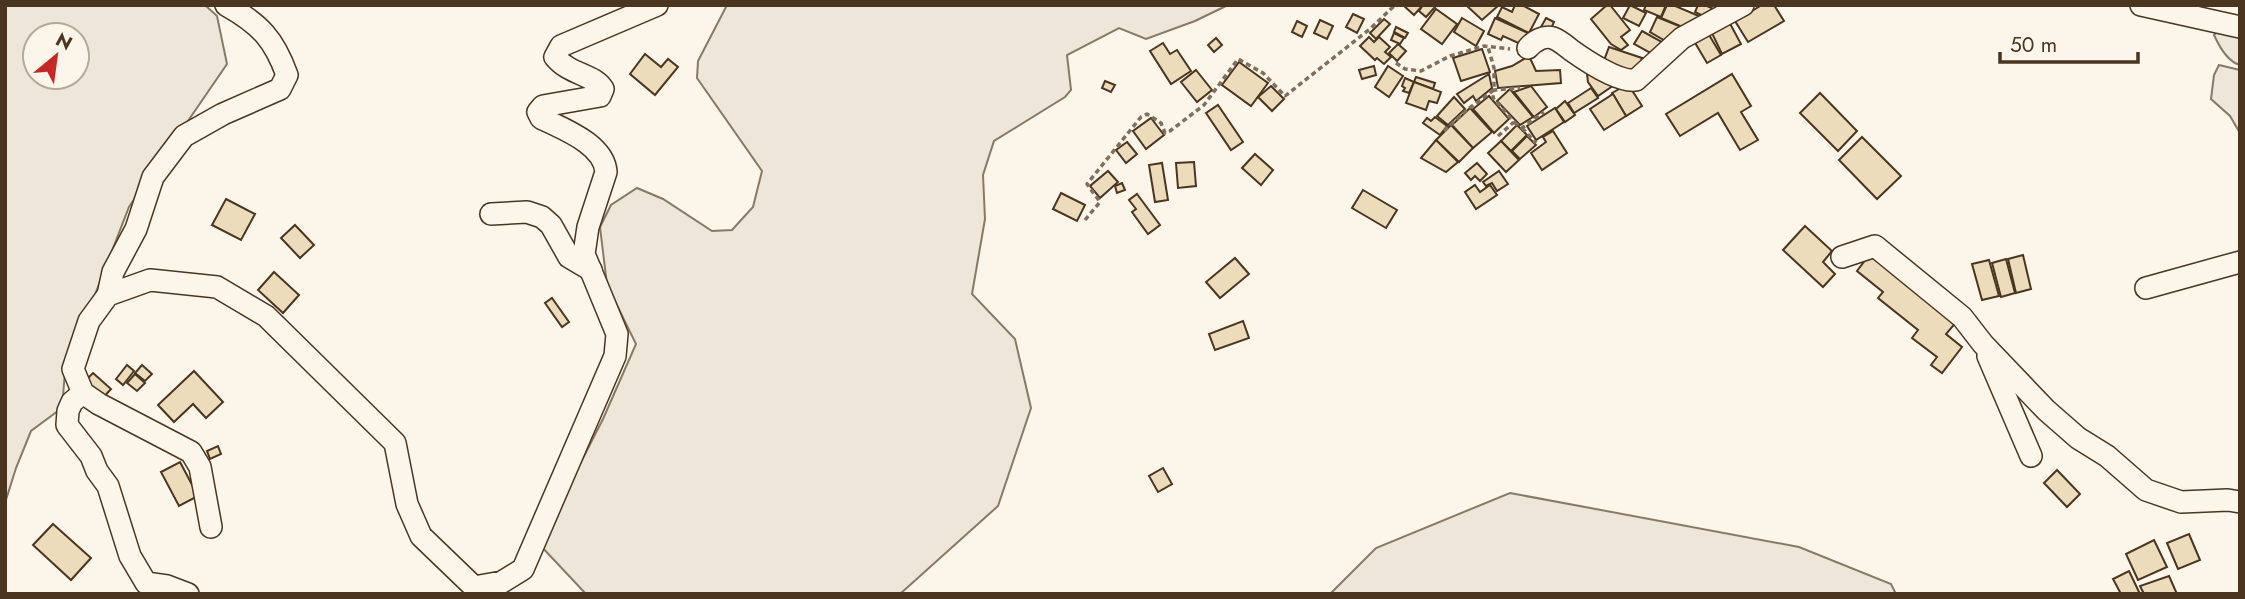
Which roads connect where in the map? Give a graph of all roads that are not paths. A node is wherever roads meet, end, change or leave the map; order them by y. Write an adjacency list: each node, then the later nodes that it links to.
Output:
1 (226, 5): 12 (street)
2 (657, 5): 10 (street)
3 (1743, 5): 6 (street)
4 (2141, 5): 5 (street)
5 (2240, 27)
6 (1528, 48)
7 (491, 214): 10 (street)
8 (1842, 257): 13 (street)
9 (2240, 262): 11 (street)
10 (591, 270): 12 (street)
11 (2146, 288)
12 (108, 295): 14 (street)
13 (1983, 344): 15 (street); 16 (street)
14 (83, 393): 17 (street); 18 (street)
15 (2031, 456)
16 (2240, 502)
17 (211, 527)
18 (188, 594)

